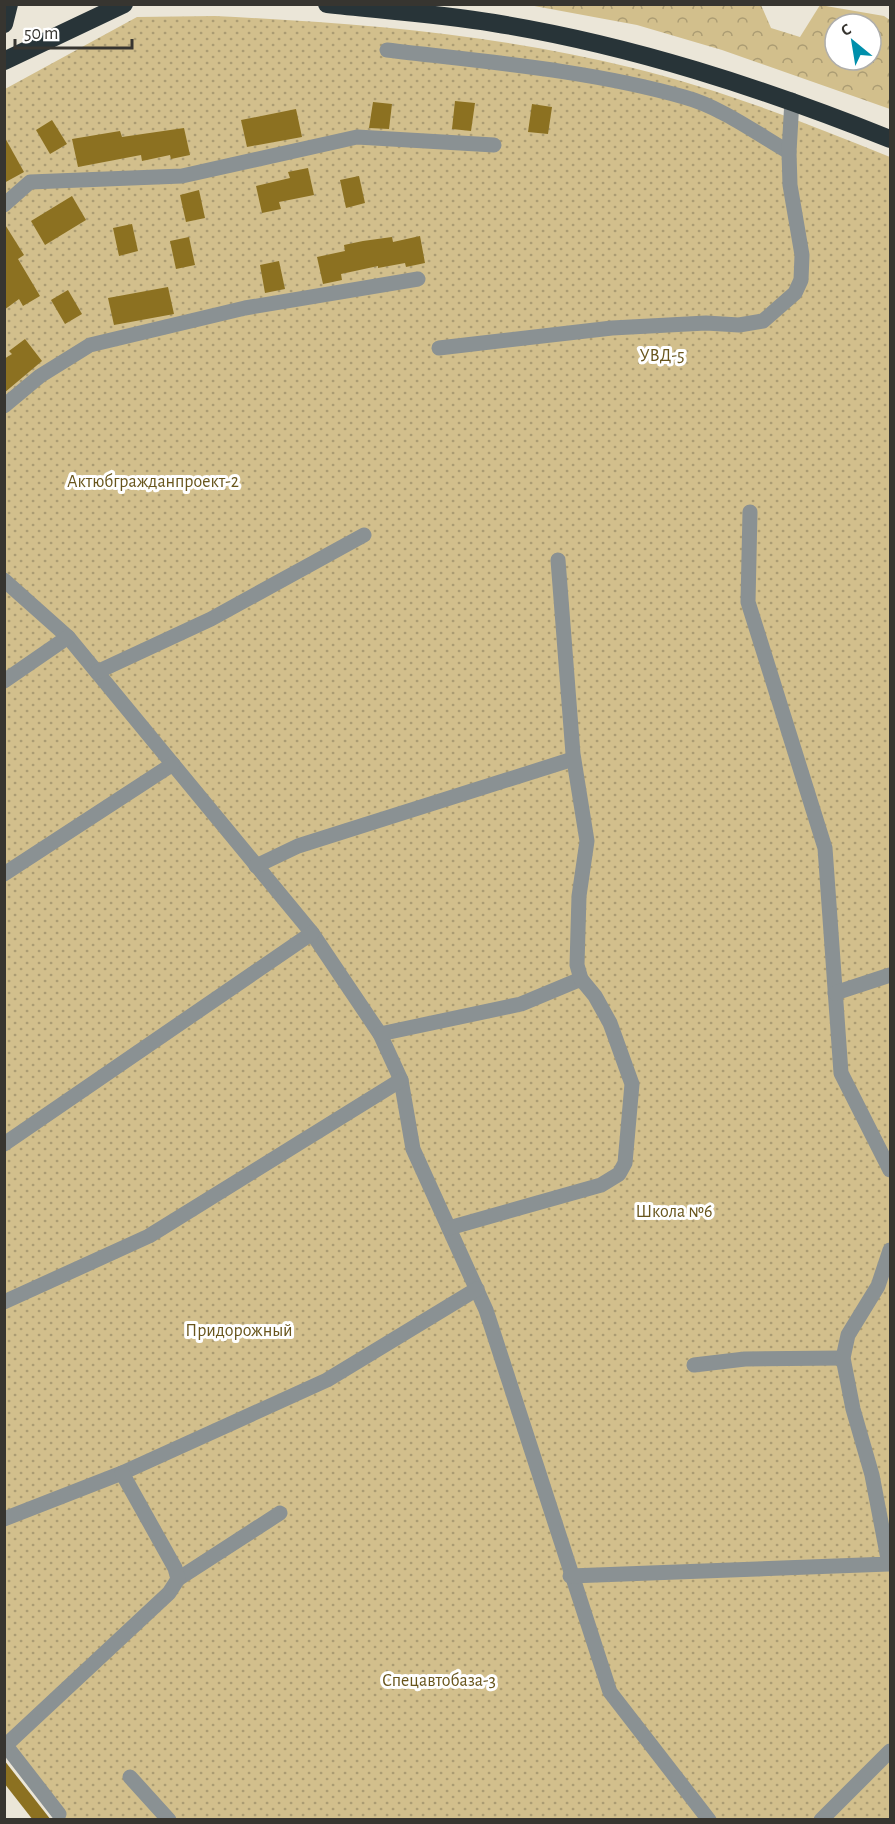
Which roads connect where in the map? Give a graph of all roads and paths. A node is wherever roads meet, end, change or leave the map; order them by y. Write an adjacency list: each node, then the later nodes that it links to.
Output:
1 (9, 4): 4 (highway)
2 (124, 4): 6 (highway)
3 (327, 4): 7 (highway)
4 (4, 24)
5 (387, 50): 10 (lane)
6 (4, 61)
7 (792, 100): 8 (highway); 10 (lane)
8 (891, 139)
9 (494, 145): 11 (lane)
10 (789, 152): 13 (lane)
11 (4, 205)
12 (418, 279): 14 (lane)
13 (439, 348)
14 (4, 406)
15 (750, 512): 29 (lane)
16 (364, 535): 20 (lane)
17 (558, 560): 22 (lane)
18 (4, 580): 19 (lane)
19 (68, 637): 20 (lane); 21 (lane)
20 (97, 672): 23 (lane)
21 (4, 681)
22 (573, 759): 24 (lane); 28 (lane)
23 (173, 764): 24 (lane); 25 (lane)
24 (256, 866): 26 (lane)
25 (4, 874)
26 (312, 933): 30 (lane); 32 (lane)
27 (891, 975): 29 (lane)
28 (582, 979): 30 (lane); 34 (lane)
29 (835, 993): 33 (lane)
30 (380, 1034): 31 (lane)
31 (400, 1080): 34 (lane); 37 (lane)
32 (4, 1143)
33 (891, 1170)
34 (449, 1228): 36 (lane)
35 (891, 1250): 38 (lane)
36 (477, 1289): 40 (lane); 44 (lane)
37 (4, 1302)
38 (843, 1358): 39 (lane); 43 (lane)
39 (694, 1365)
40 (122, 1473): 42 (lane); 45 (lane)
41 (280, 1513): 45 (lane)
42 (4, 1519)
43 (890, 1566): 44 (lane)
44 (570, 1575): 51 (lane)
45 (178, 1579): 46 (lane)
46 (5, 1744): 49 (lane)
47 (891, 1751): 52 (lane)
48 (129, 1777): 50 (lane)
49 (59, 1814)
50 (169, 1820)
51 (709, 1820)
52 (821, 1820)

